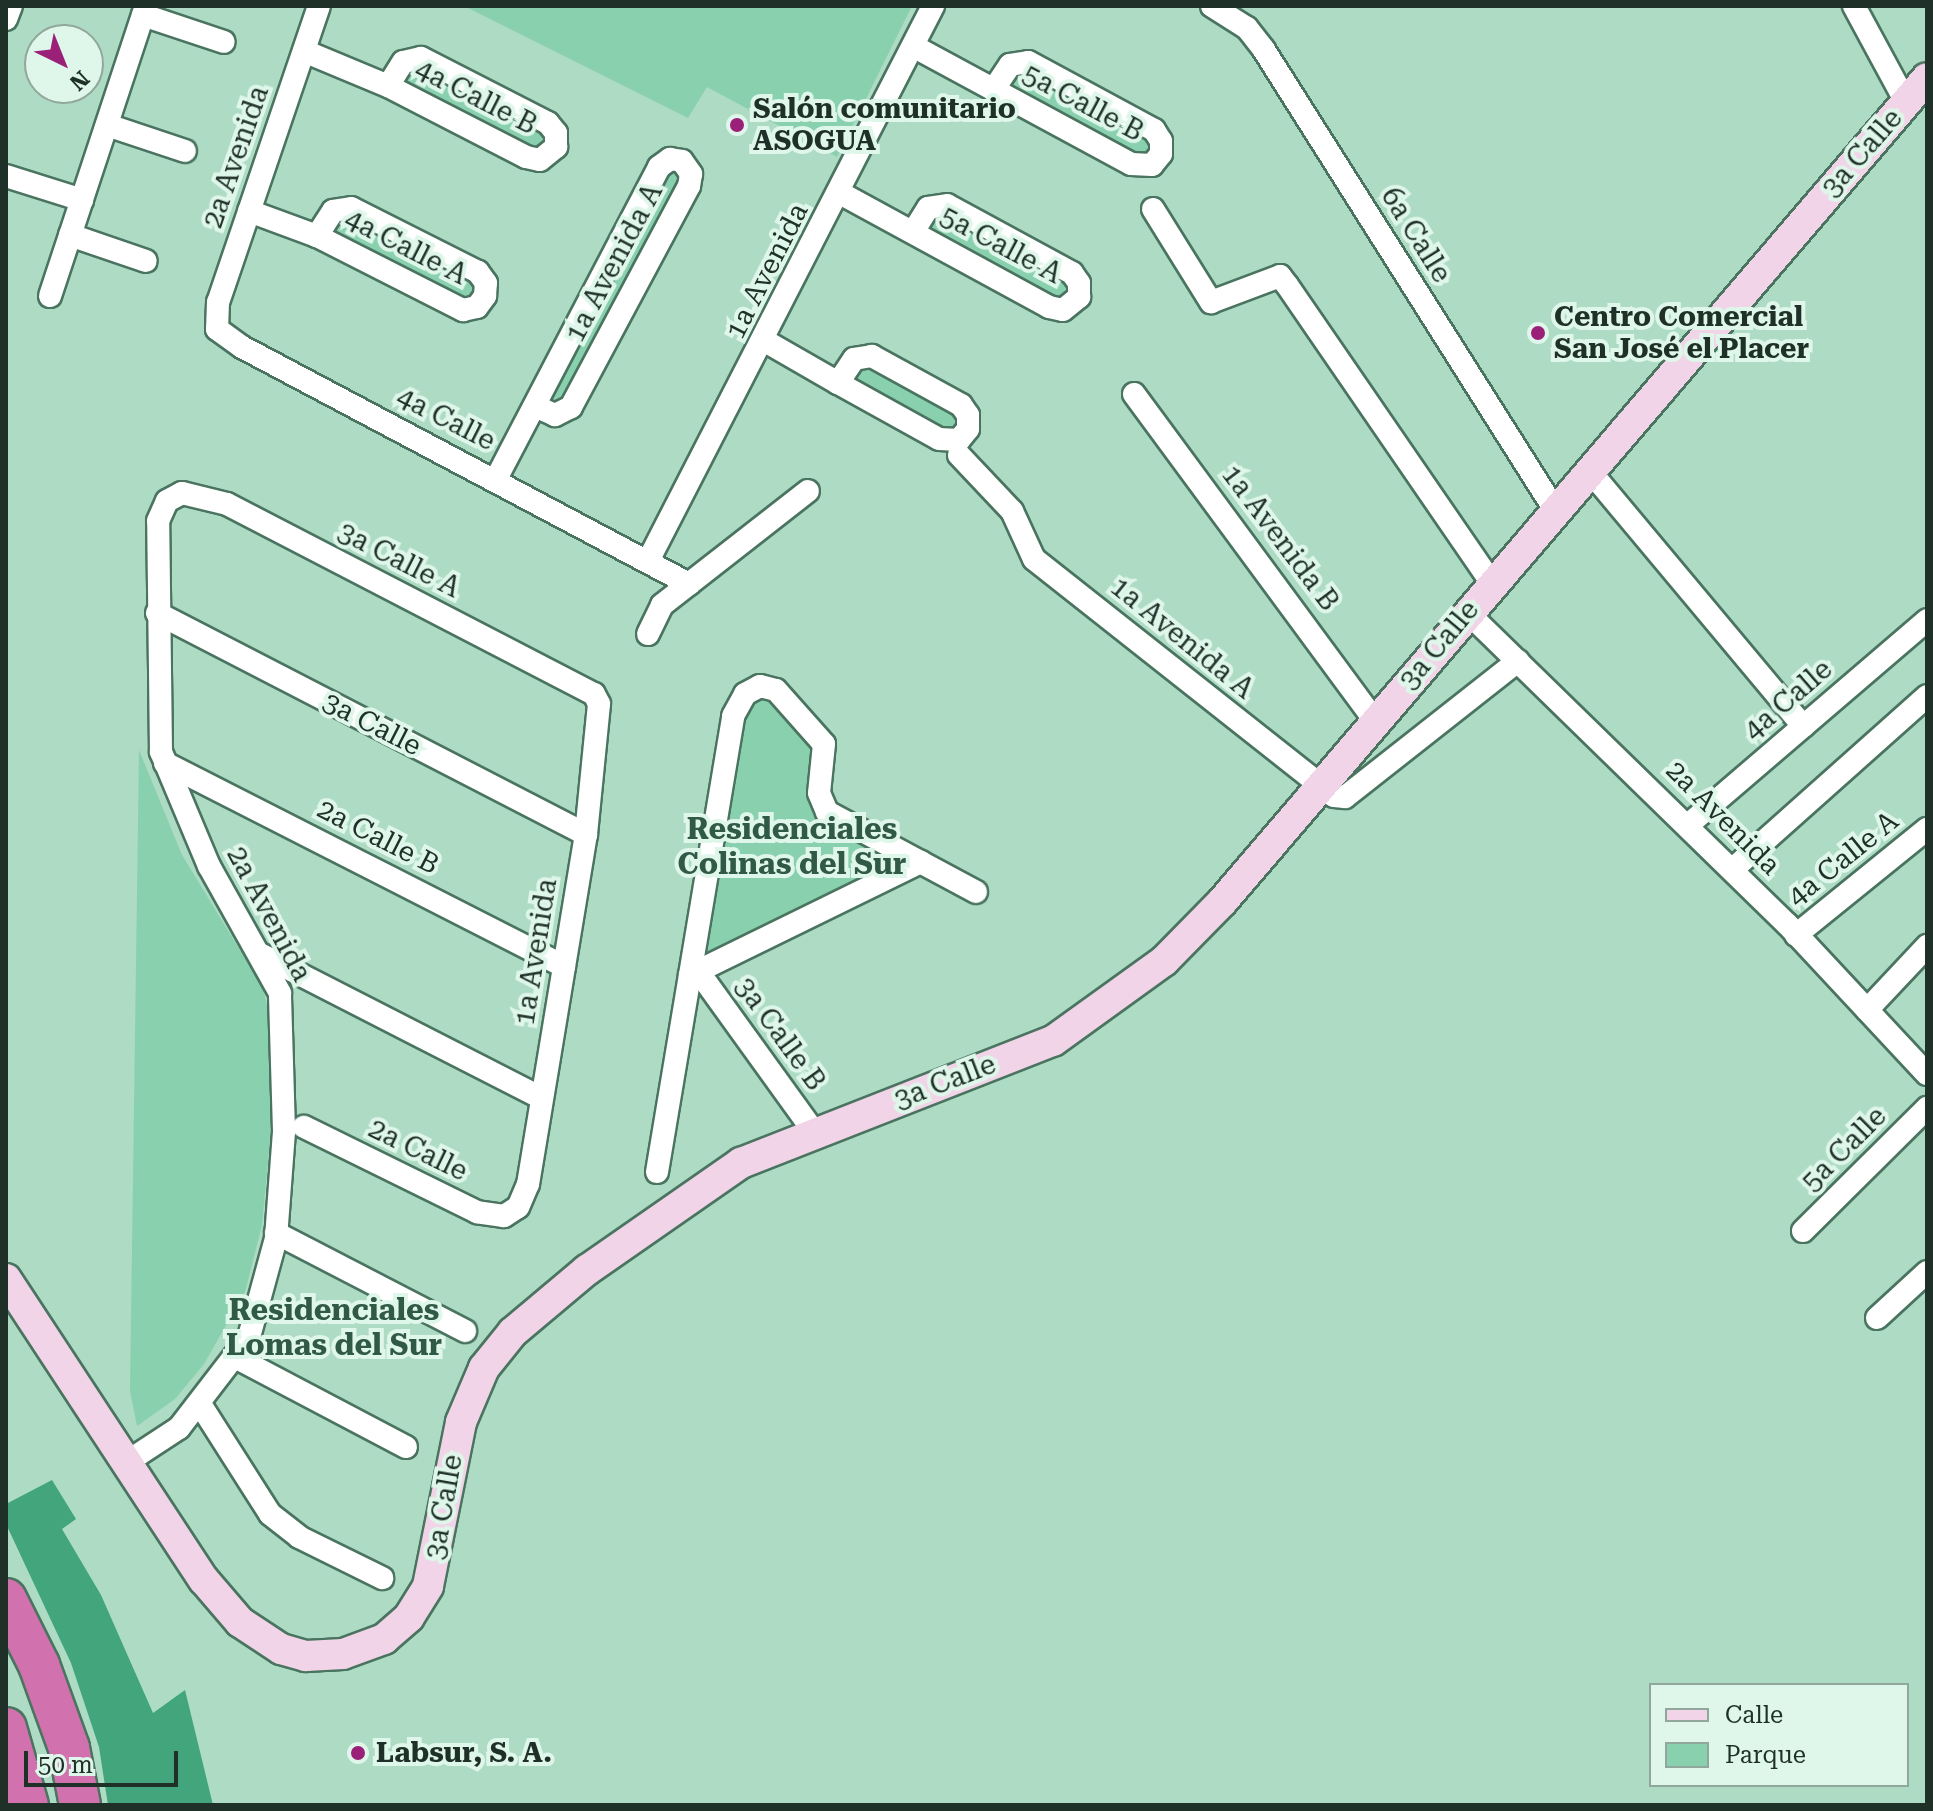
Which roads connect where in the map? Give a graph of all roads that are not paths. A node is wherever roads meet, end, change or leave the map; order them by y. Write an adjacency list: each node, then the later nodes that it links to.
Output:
1 (11, 6): 7 (street)
2 (319, 6): 10 (street, 2a Avenida)
3 (933, 6): 9 (street, 1a Avenida)
4 (1212, 6): 37 (street, 6a Calle)
5 (1854, 6): 14 (street)
6 (145, 10): 8 (street); 15 (street)
7 (6, 19)
8 (224, 42)
9 (913, 46): 13 (street, 5a Calle B); 18 (street, 1a Avenida)
10 (304, 51): 12 (street, 4a Calle B); 21 (street, 2a Avenida)
11 (1927, 78): 14 (main road, 3a Calle)
12 (388, 86): 12 (street, 4a Calle B)
13 (994, 89): 13 (street, 5a Calle B)
14 (1906, 102): 33 (main road, 3a Calle)
15 (107, 125): 16 (street); 19 (street)
16 (185, 151)
17 (6, 176): 19 (street)
18 (840, 193): 22 (street, 5a Calle A); 28 (street, 1a Avenida)
19 (82, 200): 23 (street)
20 (1153, 209): 39 (street)
21 (249, 211): 24 (street, 4a Calle A); 27 (street, 2a Avenida)
22 (913, 232): 22 (street, 5a Calle A)
23 (70, 235): 25 (street); 26 (street)
24 (317, 236): 24 (street, 4a Calle A)
25 (146, 261)
26 (50, 296)
27 (217, 329): 34 (street, 4a Calle)
28 (765, 341): 29 (street); 38 (street, 1a Avenida)
29 (838, 383): 29 (street)
30 (1134, 394): 48 (street, 1a Avenida B)
31 (535, 406): 31 (street, 1a Avenida A); 34 (street, 1a Avenida A)
32 (959, 455): 51 (street, 1a Avenida A)
33 (1589, 470): 37 (main road, 3a Calle); 49 (street)
34 (496, 479): 38 (street, 4a Calle)
35 (808, 491): 40 (street)
36 (174, 496): 41 (street, 2a Avenida); 46 (street, 3a Calle A)
37 (1555, 510): 39 (main road, 3a Calle)
38 (648, 561): 40 (street, 4a Calle)
39 (1491, 582): 42 (main road, 3a Calle)
40 (689, 584): 44 (street)
41 (157, 613): 50 (street, 2a Avenida); 54 (street, 3a Calle)
42 (1468, 613): 45 (street, 2a Avenida); 48 (main road, 3a Calle)
43 (1927, 620): 49 (street, 4a Calle)
44 (648, 634)
45 (1518, 661): 51 (street); 52 (street, 2a Avenida)
46 (594, 694): 54 (street, 1a Avenida)
47 (1927, 696): 57 (street)
48 (1375, 721): 51 (main road, 3a Calle)
49 (1803, 726): 52 (street, 4a Calle)
50 (165, 763): 62 (street, 2a Avenida); 63 (street, 2a Calle B)
51 (1320, 786): 72 (main road, 3a Calle)
52 (1688, 825): 57 (street, 2a Avenida)
53 (1927, 829): 60 (street, 4a Calle A)
54 (586, 834): 63 (street, 1a Avenida)
55 (888, 845): 56 (street); 58 (street); 64 (street)
56 (921, 862): 58 (street); 59 (street)
57 (1733, 869): 60 (street, 2a Avenida)
58 (874, 884): 64 (street)
59 (976, 892)
60 (1796, 935): 66 (street, 2a Avenida)
61 (1927, 946): 66 (street)
62 (262, 955): 65 (street); 67 (street, 2a Avenida)
63 (564, 966): 69 (street, 1a Avenida)
64 (694, 973): 72 (street, 3a Calle B); 73 (street)
65 (331, 990): 67 (street); 69 (street)
66 (1867, 1010): 68 (street, 2a Avenida)
67 (284, 1017): 76 (street, 2a Avenida)
68 (1927, 1074)
69 (542, 1098): 74 (street, 1a Avenida)
70 (1927, 1108): 75 (street, 5a Calle)
71 (304, 1127): 74 (street, 2a Calle)
72 (814, 1132): 84 (main road, 3a Calle)
73 (657, 1172)
74 (508, 1214)
75 (1803, 1231)
76 (276, 1233): 80 (street); 81 (street, 2a Avenida)
77 (1927, 1272): 79 (street)
78 (6, 1279): 84 (main road, 3a Calle)
79 (1877, 1318)
80 (465, 1331)
81 (237, 1358): 82 (street, 2a Avenida); 83 (street)
82 (200, 1404): 84 (street, 2a Avenida); 85 (street)
83 (406, 1447)
84 (127, 1462)
85 (382, 1578)
86 (6, 1599): 89 (highway)
87 (6, 1728): 88 (highway)
88 (28, 1805)
89 (80, 1805)

